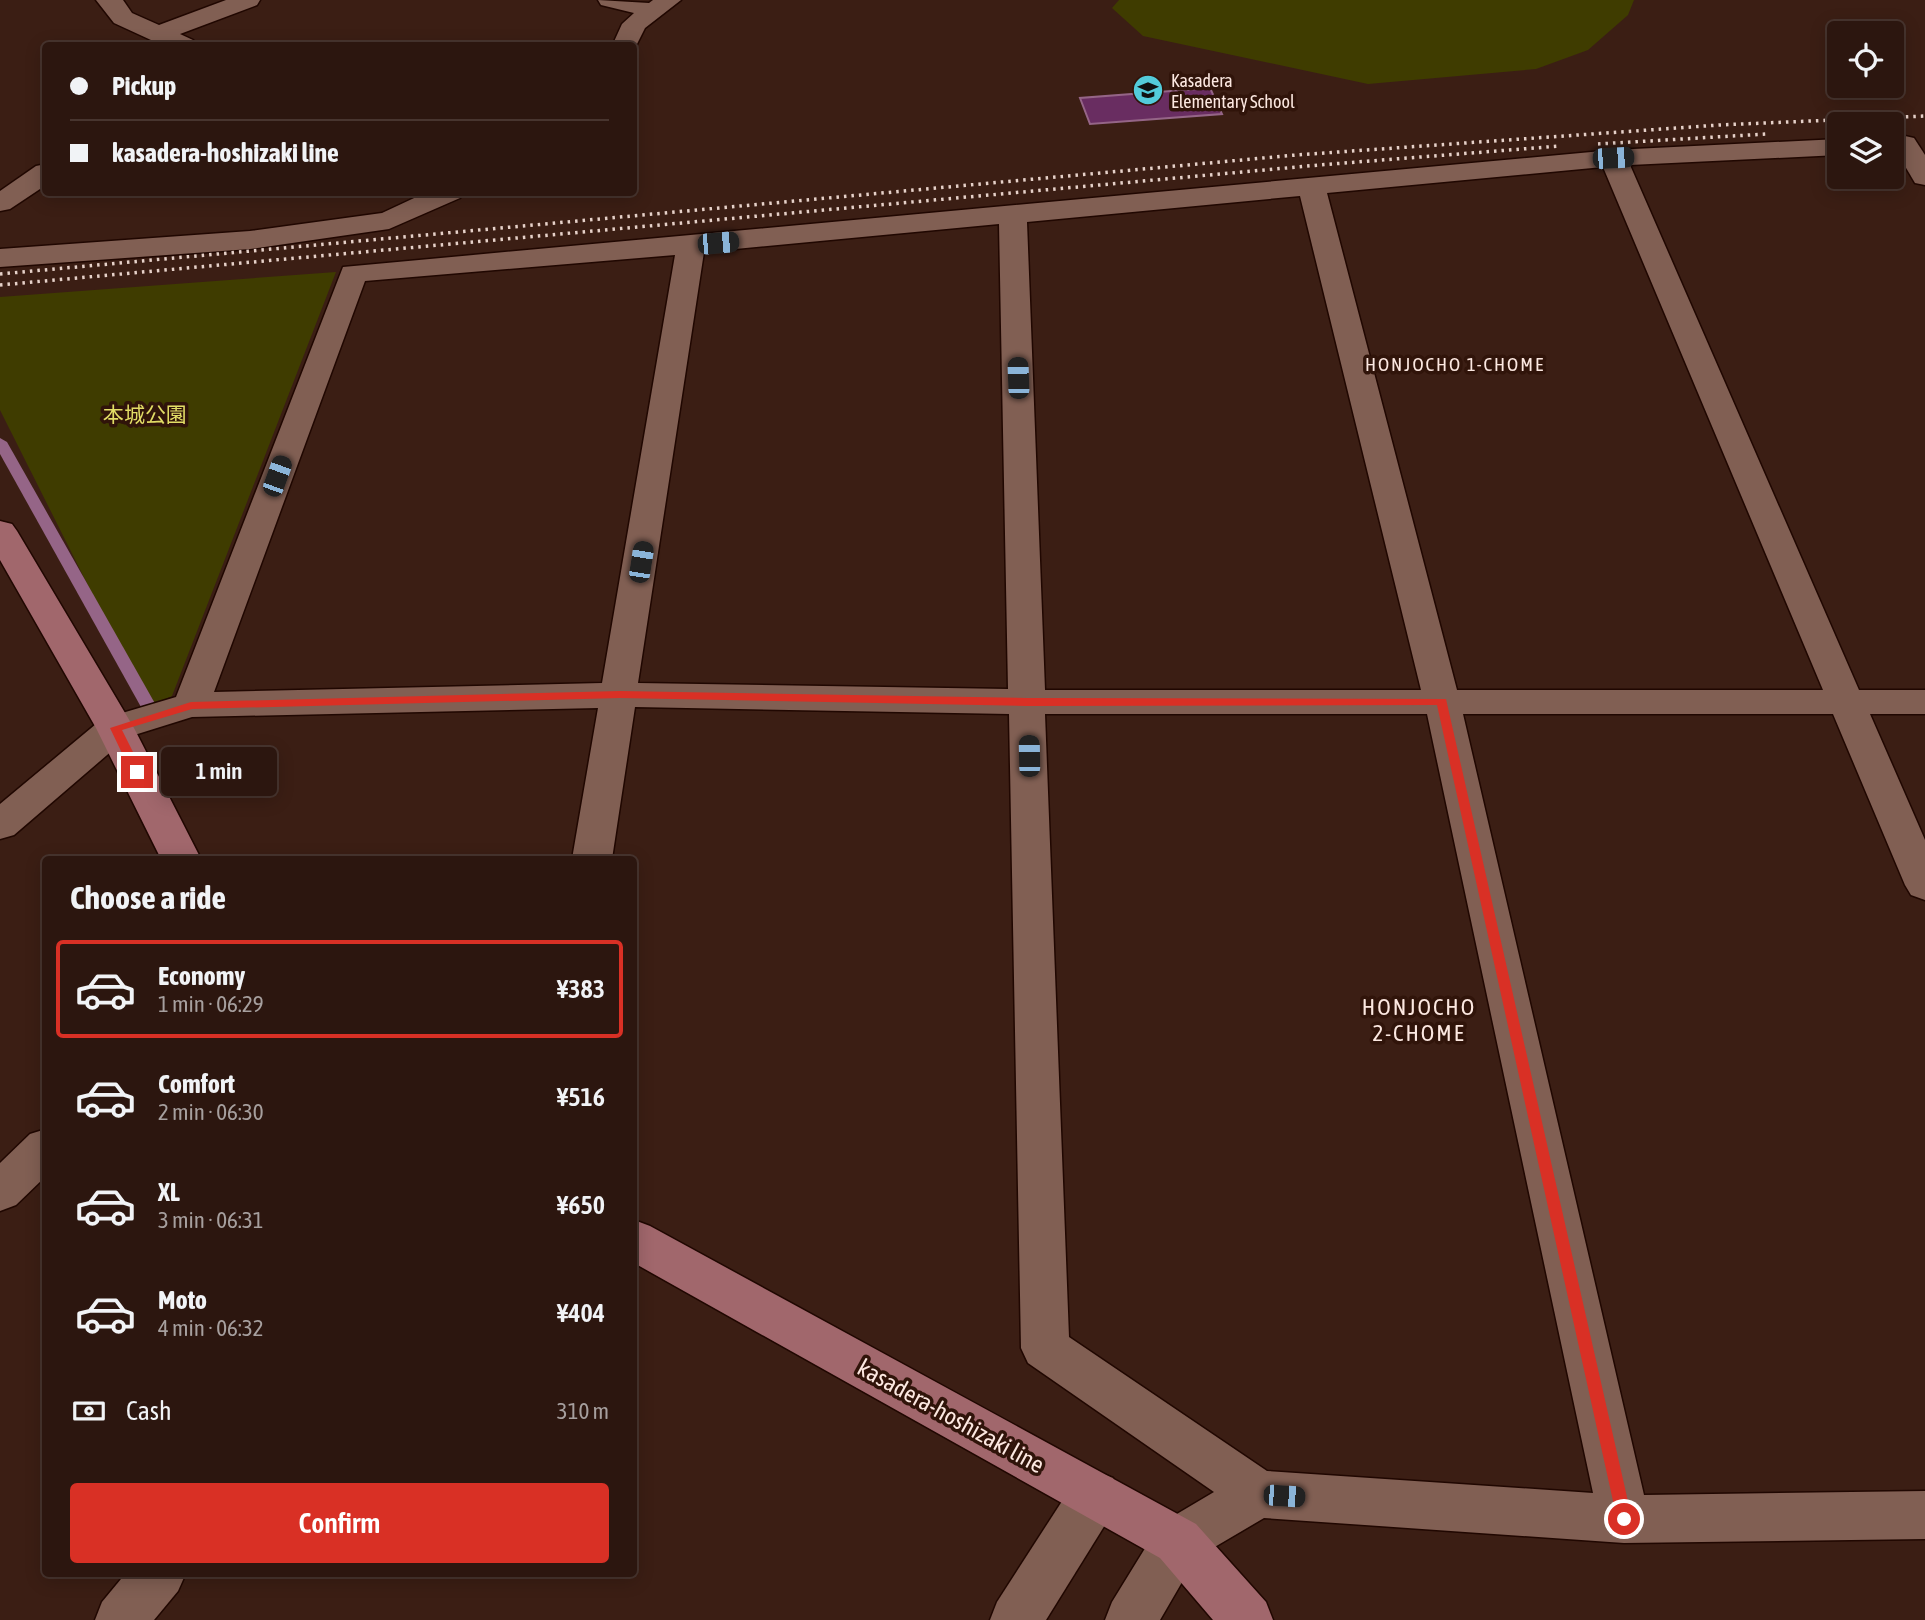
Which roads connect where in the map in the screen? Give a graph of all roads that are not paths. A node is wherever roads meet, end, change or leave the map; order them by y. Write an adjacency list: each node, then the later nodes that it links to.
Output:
1 (108, 0): 5 (street)
2 (248, 0): 5 (street)
3 (610, 0): 4 (street)
4 (661, 6): 7 (street)
5 (160, 33): 6 (street)
6 (178, 42)
7 (626, 42)
8 (1907, 146): 12 (street)
9 (1827, 148): 10 (street)
10 (1613, 158): 13 (street); 23 (street)
11 (42, 175): 15 (street)
12 (1925, 177)
13 (1311, 186): 16 (street); 21 (street)
14 (442, 196): 18 (street)
15 (0, 203)
16 (1013, 216): 17 (street); 22 (street)
17 (691, 245): 20 (street); 25 (street)
18 (0, 258)
19 (0, 531): 26 (main road)
20 (620, 695): 22 (street); 25 (street); 29 (street)
21 (1442, 701): 22 (street); 23 (street); 37 (street)
22 (1027, 702): 34 (street)
23 (1846, 702): 24 (street); 30 (street)
24 (1925, 702)
25 (191, 705): 26 (street)
26 (115, 728): 27 (street); 28 (main road)
27 (0, 825)
28 (179, 856)
29 (593, 856)
30 (1925, 886)
31 (42, 1151): 32 (street)
32 (0, 1192)
33 (637, 1242): 35 (main road, kasadera-hoshizaki line)
34 (1258, 1494): 37 (street); 38 (street)
35 (1095, 1495): 38 (main road, kasadera-hoshizaki line); 41 (street)
36 (1925, 1515): 37 (street)
37 (1624, 1519)
38 (1178, 1541): 42 (street); 43 (main road, kasadera-hoshizaki line)
39 (157, 1577): 40 (street)
40 (121, 1620)
41 (1016, 1620)
42 (1131, 1620)
43 (1247, 1620)

